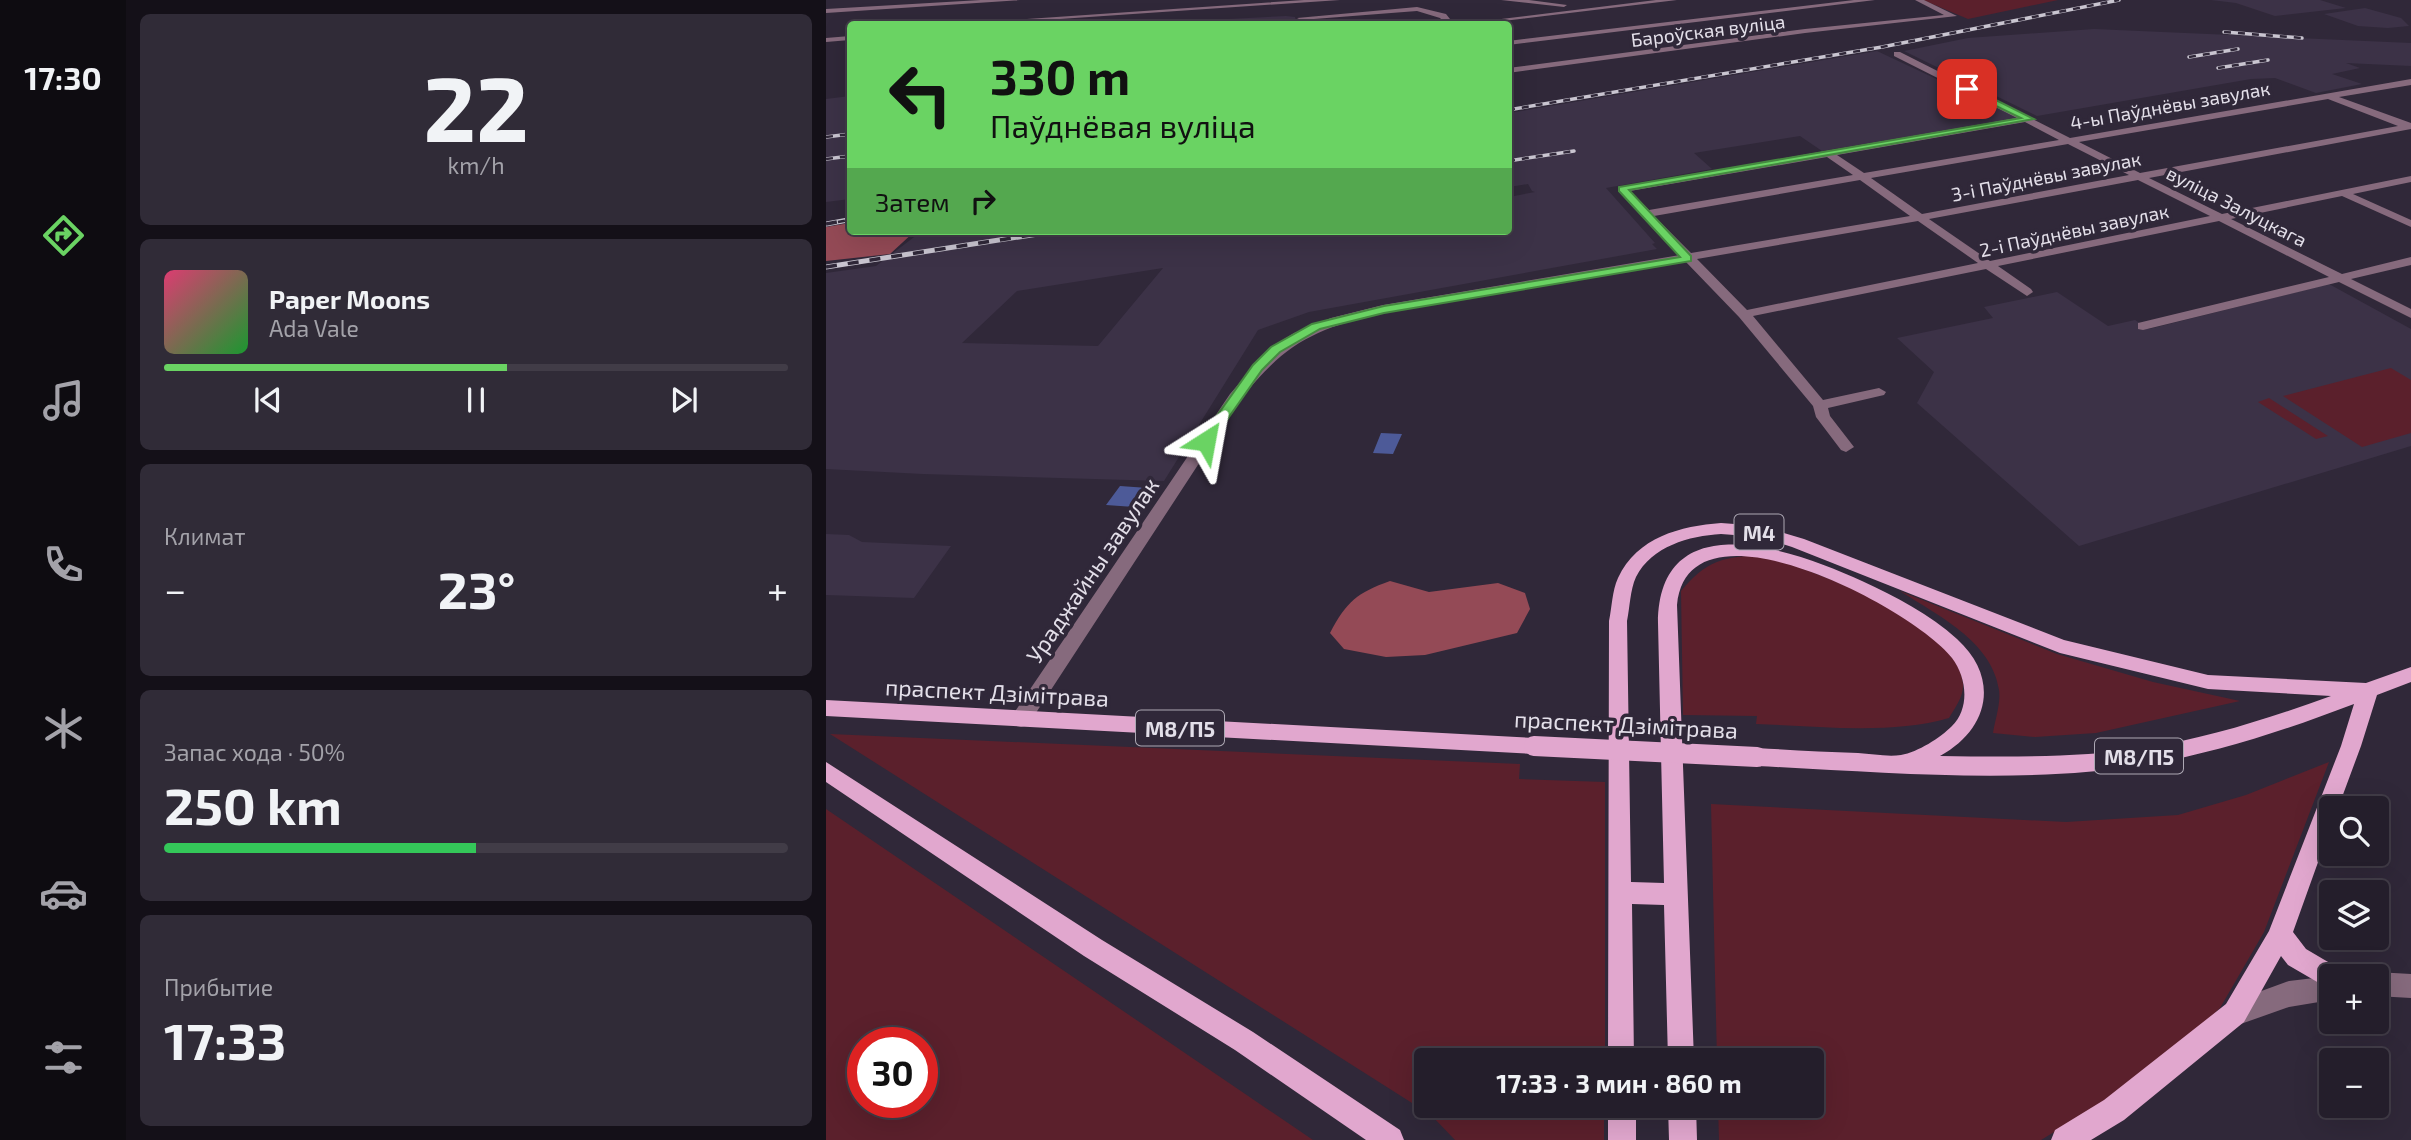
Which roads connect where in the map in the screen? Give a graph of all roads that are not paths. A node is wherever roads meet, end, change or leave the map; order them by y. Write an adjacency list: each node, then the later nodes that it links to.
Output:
1 (1017, 0): 8 (street)
2 (1337, 0): 9 (street)
3 (1431, 0): 12 (street)
4 (1504, 0): 10 (street)
5 (1674, 0): 15 (street)
6 (1872, 0): 16 (street)
7 (1918, 0): 27 (street, Бароўская вуліца)
8 (978, 1): 14 (street); 19 (street)
9 (1297, 1): 13 (street); 22 (street)
10 (1573, 3): 15 (street)
11 (1757, 6): 16 (street)
12 (1417, 9): 22 (street); 23 (street)
13 (1121, 10): 20 (street); 21 (street)
14 (826, 11)
15 (1580, 11): 17 (street); 24 (street)
16 (1768, 12): 18 (street); 28 (street)
17 (1590, 18)
18 (1780, 18)
19 (962, 21)
20 (985, 21)
21 (1119, 21)
22 (1299, 21)
23 (1447, 21)
24 (1491, 21)
25 (1599, 24): 28 (street)
26 (1793, 25): 27 (street)
27 (1805, 31): 34 (street, Бароўская вуліца)
28 (1609, 32): 30 (street); 32 (street)
29 (847, 38): 31 (street)
30 (1619, 39)
31 (826, 40)
32 (1512, 43)
33 (1628, 47): 34 (street)
34 (1638, 54): 36 (street, Бароўская вуліца)
35 (1897, 54): 39 (street, вуліца Залуцкага)
36 (1512, 70)
37 (2411, 82): 38 (street, 4-ы Паўднёвы завулак)
38 (2327, 96): 40 (street); 41 (street, 4-ы Паўднёвы завулак)
39 (2029, 119): 41 (street, вуліца Залуцкага); 42 (street)
40 (2410, 127): 43 (street, 3-і Паўднёвы завулак)
41 (2071, 140): 43 (street, вуліца Залуцкага); 44 (street, 4-ы Паўднёвы завулак)
42 (1828, 153): 44 (street); 47 (street)
43 (2140, 176): 48 (street, 3-і Паўднёвы завулак); 49 (street, вуліца Залуцкага)
44 (1861, 177): 47 (street, 4-ы Паўднёвы завулак); 48 (street)
45 (2411, 178): 46 (street, 2-і Паўднёвы завулак)
46 (2341, 192): 49 (street, 2-і Паўднёвы завулак); 50 (street)
47 (1645, 214): 51 (street)
48 (1921, 217): 51 (street, 3-і Паўднёвы завулак); 53 (street)
49 (2220, 217): 53 (street, 2-і Паўднёвы завулак); 54 (street, вуліца Залуцкага)
50 (2411, 224)
51 (1688, 258): 56 (street); 65 (street, Ураджайны завулак)
52 (2411, 261): 54 (street)
53 (1991, 265): 55 (street); 56 (street, 2-і Паўднёвы завулак)
54 (2341, 278): 57 (street, вуліца Залуцкага); 58 (street)
55 (2027, 292)
56 (1744, 314): 60 (street)
57 (2411, 314)
58 (2143, 326)
59 (1879, 392): 60 (street)
60 (1821, 405): 61 (street)
61 (1846, 447)
62 (2411, 674): 63 (main road, праспект Дзімітрава / М8/П5)
63 (2368, 691): 66 (main road, праспект Дзімітрава / М8/П5); 68 (main road, М4); 70 (main road)
64 (826, 708): 65 (main road, праспект Дзімітрава / М8/П5)
65 (1021, 719): 66 (main road, праспект Дзімітрава / М8/П5, bridge)
66 (1902, 764): 69 (main road, М4)
67 (826, 771): 80 (main road)
68 (1619, 893): 69 (main road); 76 (main road, М4)
69 (1678, 894): 77 (main road, М4)
70 (2280, 935): 71 (main road); 75 (main road)
71 (2319, 971)
72 (2389, 985): 73 (street)
73 (2411, 986)
74 (2319, 990): 75 (street)
75 (2235, 1013): 83 (main road)
76 (1621, 1048)
77 (1681, 1048)
78 (1622, 1118): 81 (main road)
79 (1682, 1118): 82 (main road)
80 (1390, 1140)
81 (1622, 1140)
82 (1683, 1140)
83 (2065, 1140)

